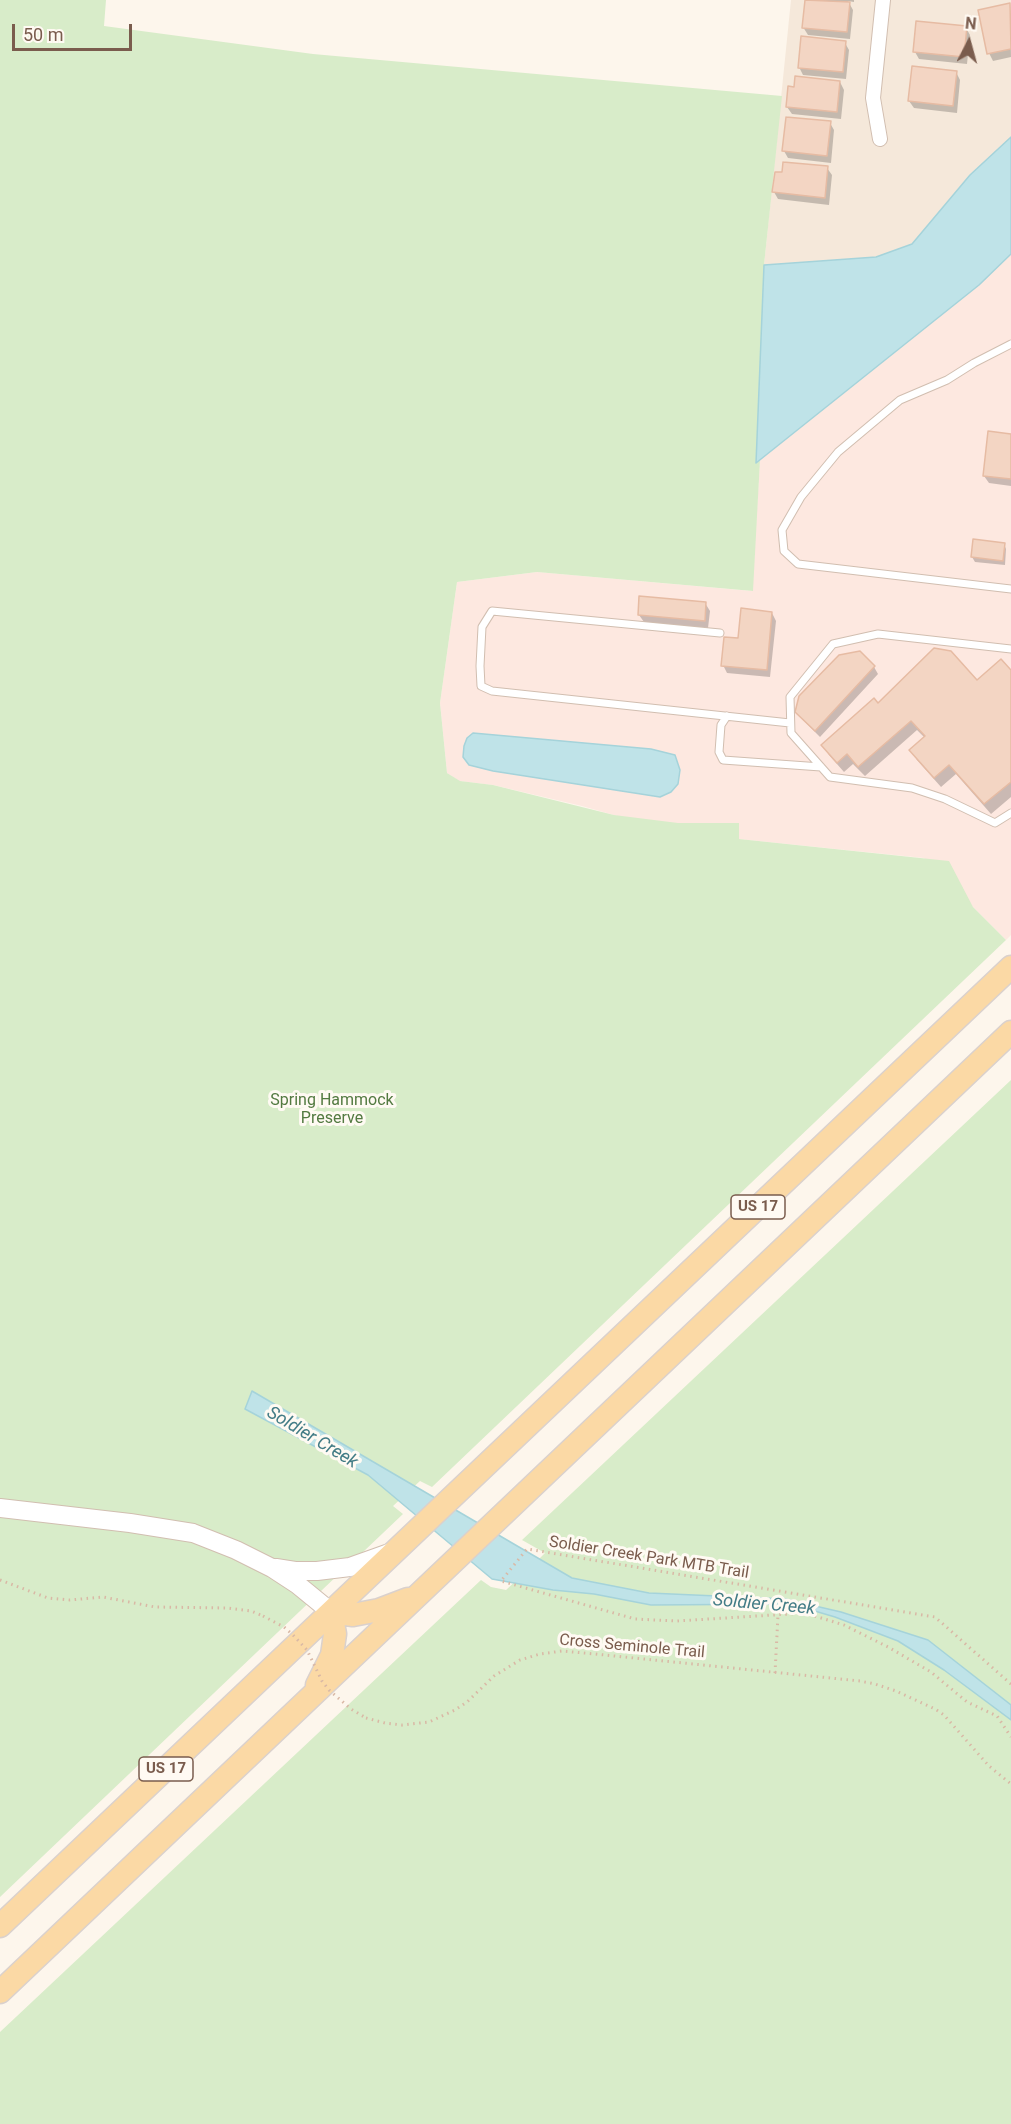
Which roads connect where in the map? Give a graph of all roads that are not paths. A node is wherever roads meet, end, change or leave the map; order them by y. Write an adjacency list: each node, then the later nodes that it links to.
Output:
1 (883, 0): 2 (street)
2 (880, 139)
3 (1011, 344): 4 (lane)
4 (1011, 589)
5 (720, 633): 7 (lane)
6 (1011, 649): 8 (lane)
7 (726, 716): 8 (lane); 9 (lane)
8 (790, 723): 9 (lane)
9 (821, 767): 10 (lane)
10 (1011, 813)
11 (1011, 967): 14 (main road, US 17)
12 (1011, 1032): 16 (main road, US 17)
13 (0, 1508): 15 (street)
14 (404, 1542): 15 (street); 17 (main road, US 17)
15 (272, 1568): 17 (street)
16 (418, 1595): 17 (main road); 18 (main road, US 17)
17 (331, 1612): 18 (main road); 19 (main road, US 17)
18 (312, 1697): 20 (main road, US 17)
19 (0, 1926)
20 (0, 1992)

